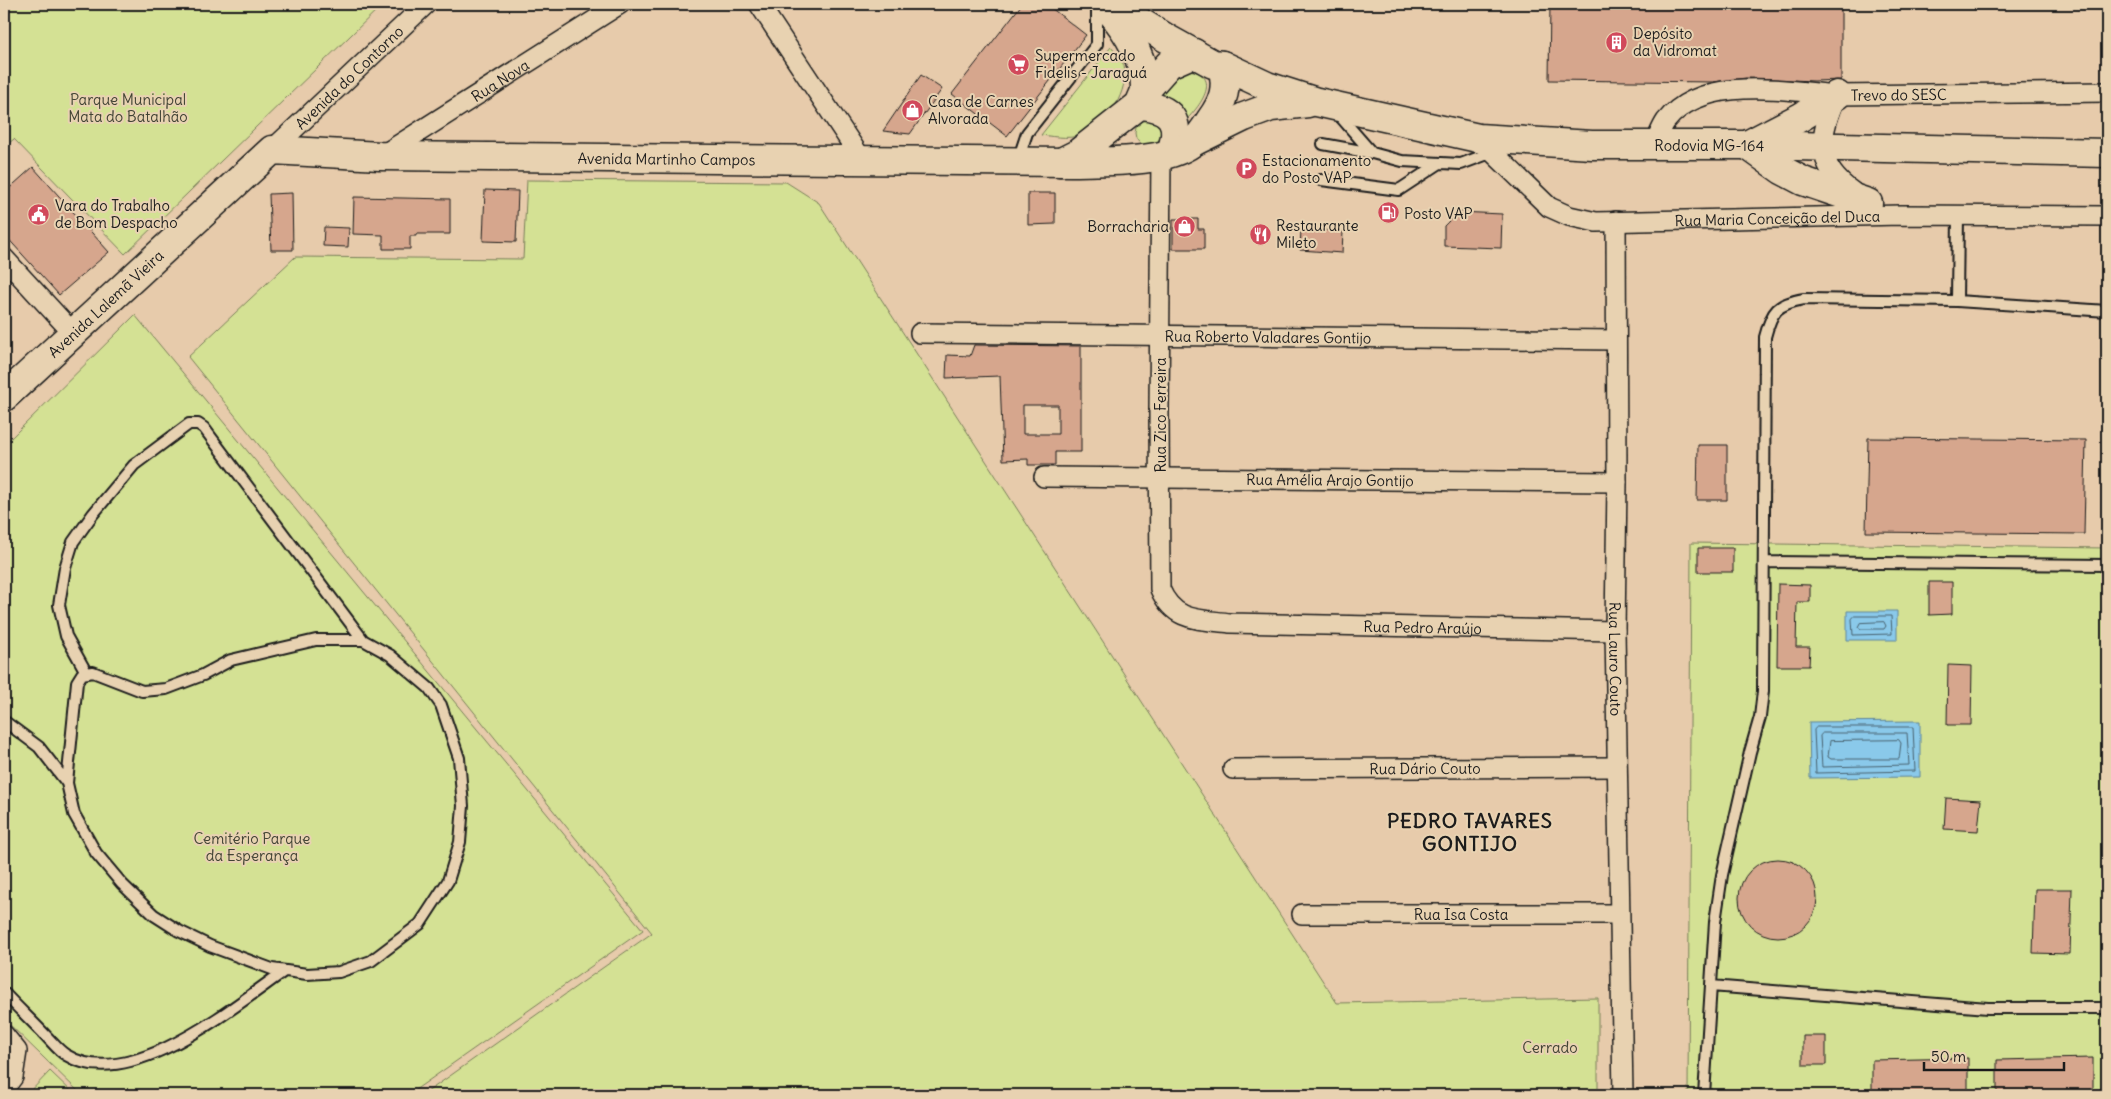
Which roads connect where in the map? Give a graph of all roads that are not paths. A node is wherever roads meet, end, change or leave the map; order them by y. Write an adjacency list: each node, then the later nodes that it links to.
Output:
1 (426, 4): 18 (street, Avenida do Contorno)
2 (620, 4): 22 (street, Rua Nova)
3 (759, 4): 23 (street)
4 (1097, 4): 24 (lane)
5 (1104, 4): 11 (main road)
6 (1111, 4): 7 (main road)
7 (1194, 53): 8 (main road); 11 (main road)
8 (1222, 65): 12 (main road); 19 (main road)
9 (2107, 92): 10 (street, Trevo do SESC)
10 (1837, 95): 15 (street); 16 (main road); 17 (street, Trevo do SESC)
11 (1142, 98): 19 (main road); 25 (main road)
12 (1323, 103): 14 (main road, Rodovia MG-164); 19 (main road); 20 (lane)
13 (1323, 144): 20 (lane)
14 (1486, 145): 15 (main road, Rodovia MG-164); 26 (lane); 31 (street, Rua Maria Conceição del Duca)
15 (1654, 145): 16 (main road, Rodovia MG-164)
16 (1747, 145): 17 (main road, Rodovia MG-164); 28 (main road)
17 (1823, 146): 21 (main road, Rodovia MG-164); 28 (street, Trevo do SESC)
18 (272, 150): 22 (main road, Avenida Martinho Campos); 35 (main road, Avenida Lalemã Vieira)
19 (1175, 150): 25 (main road, Avenida Martinho Campos); 37 (street, Rua Zico Ferreira)
20 (1372, 153): 26 (lane)
21 (2107, 153)
22 (380, 156): 23 (main road, Avenida Martinho Campos)
23 (863, 161): 24 (main road, Avenida Martinho Campos)
24 (1018, 162): 25 (main road, Avenida Martinho Campos)
25 (1061, 162)
26 (1440, 162): 27 (lane)
27 (1321, 180)
28 (1868, 203): 29 (street)
29 (1950, 215): 30 (street, Rua Maria Conceição del Duca); 31 (street, Rua Maria Conceição del Duca); 33 (lane)
30 (2107, 216)
31 (1616, 221): 38 (street, Rua Lauro Couto)
32 (4, 258): 35 (street)
33 (1957, 301): 34 (lane); 43 (lane)
34 (2107, 311)
35 (72, 332): 39 (main road, Avenida Lalemã Vieira)
36 (920, 333): 37 (street, Rua Roberto Valadares Gontijo)
37 (1160, 335): 38 (street, Rua Roberto Valadares Gontijo); 41 (street, Rua Zico Ferreira)
38 (1616, 340): 42 (street, Rua Lauro Couto)
39 (4, 396)
40 (1044, 477): 41 (street, Rua Amélia Arajo Gontijo)
41 (1159, 478): 42 (street, Rua Amélia Arajo Gontijo); 45 (street, Rua Zico Ferreira)
42 (1617, 482): 46 (street, Rua Lauro Couto)
43 (1764, 562): 44 (lane); 56 (lane)
44 (2107, 565)
45 (1230, 623): 46 (street, Rua Pedro Araújo)
46 (1615, 631): 50 (street, Rua Lauro Couto)
47 (363, 640): 48 (lane); 48 (lane); 55 (lane)
48 (86, 672): 52 (lane)
49 (4, 721): 52 (lane)
50 (1617, 767): 51 (street, Rua Dário Couto); 54 (street, Rua Lauro Couto)
51 (1233, 769)
52 (66, 783): 55 (lane)
53 (1302, 914): 54 (street, Rua Isa Costa)
54 (1619, 914): 61 (street, Rua Lauro Couto)
55 (283, 972): 57 (lane)
56 (1712, 986): 58 (lane); 62 (lane)
57 (4, 993)
58 (2107, 1008)
59 (4, 1035): 60 (street)
60 (4, 1089)
61 (1623, 1095)
62 (1704, 1095)

